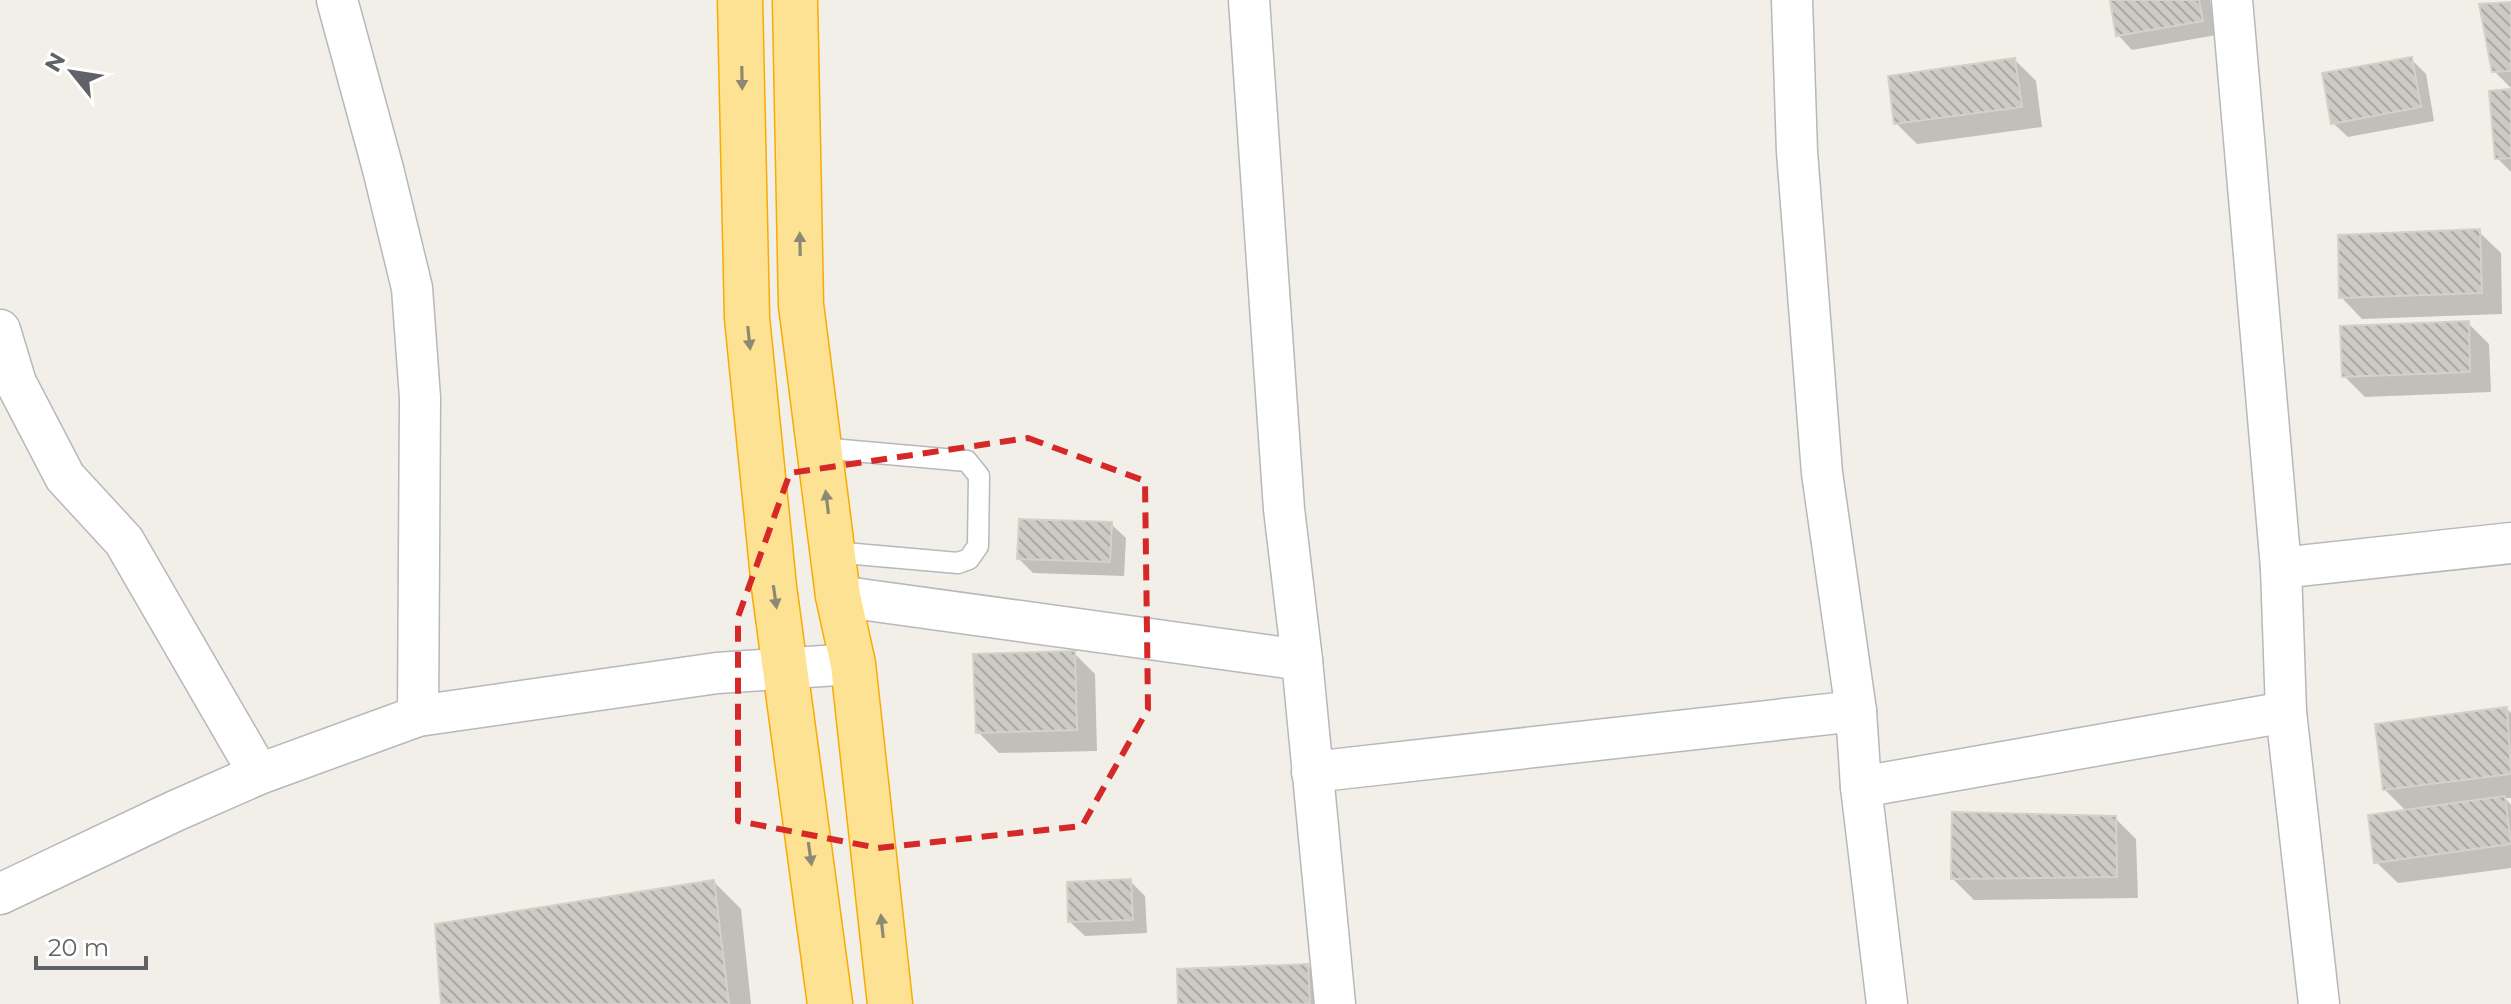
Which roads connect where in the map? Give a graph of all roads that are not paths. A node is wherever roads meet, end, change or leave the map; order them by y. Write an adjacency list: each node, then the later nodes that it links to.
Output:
1 (337, 0): 18 (street)
2 (740, 0): 15 (highway, one-way to 15)
3 (795, 0): 8 (highway, one-way to 3)
4 (1249, 0): 13 (street)
5 (1792, 0): 16 (street)
6 (2232, 0): 11 (street)
7 (0, 330): 20 (street)
8 (820, 448): 10 (highway, one-way to 8); 10 (lane)
9 (2511, 543): 11 (street)
10 (833, 552): 12 (highway)
11 (2281, 568): 17 (street)
12 (838, 596): 13 (street); 14 (highway)
13 (1302, 660): 19 (street)
14 (853, 664): 15 (street); 24 (highway, one-way to 14)
15 (785, 668): 18 (street); 23 (highway, one-way to 23)
16 (1856, 711): 19 (street); 21 (street)
17 (2286, 712): 21 (street); 27 (street)
18 (418, 716): 20 (street)
19 (1312, 772): 25 (street)
20 (259, 774): 22 (street)
21 (1861, 787): 26 (street)
22 (0, 894)
23 (830, 1004)
24 (890, 1004)
25 (1335, 1004)
26 (1887, 1004)
27 (2319, 1004)

